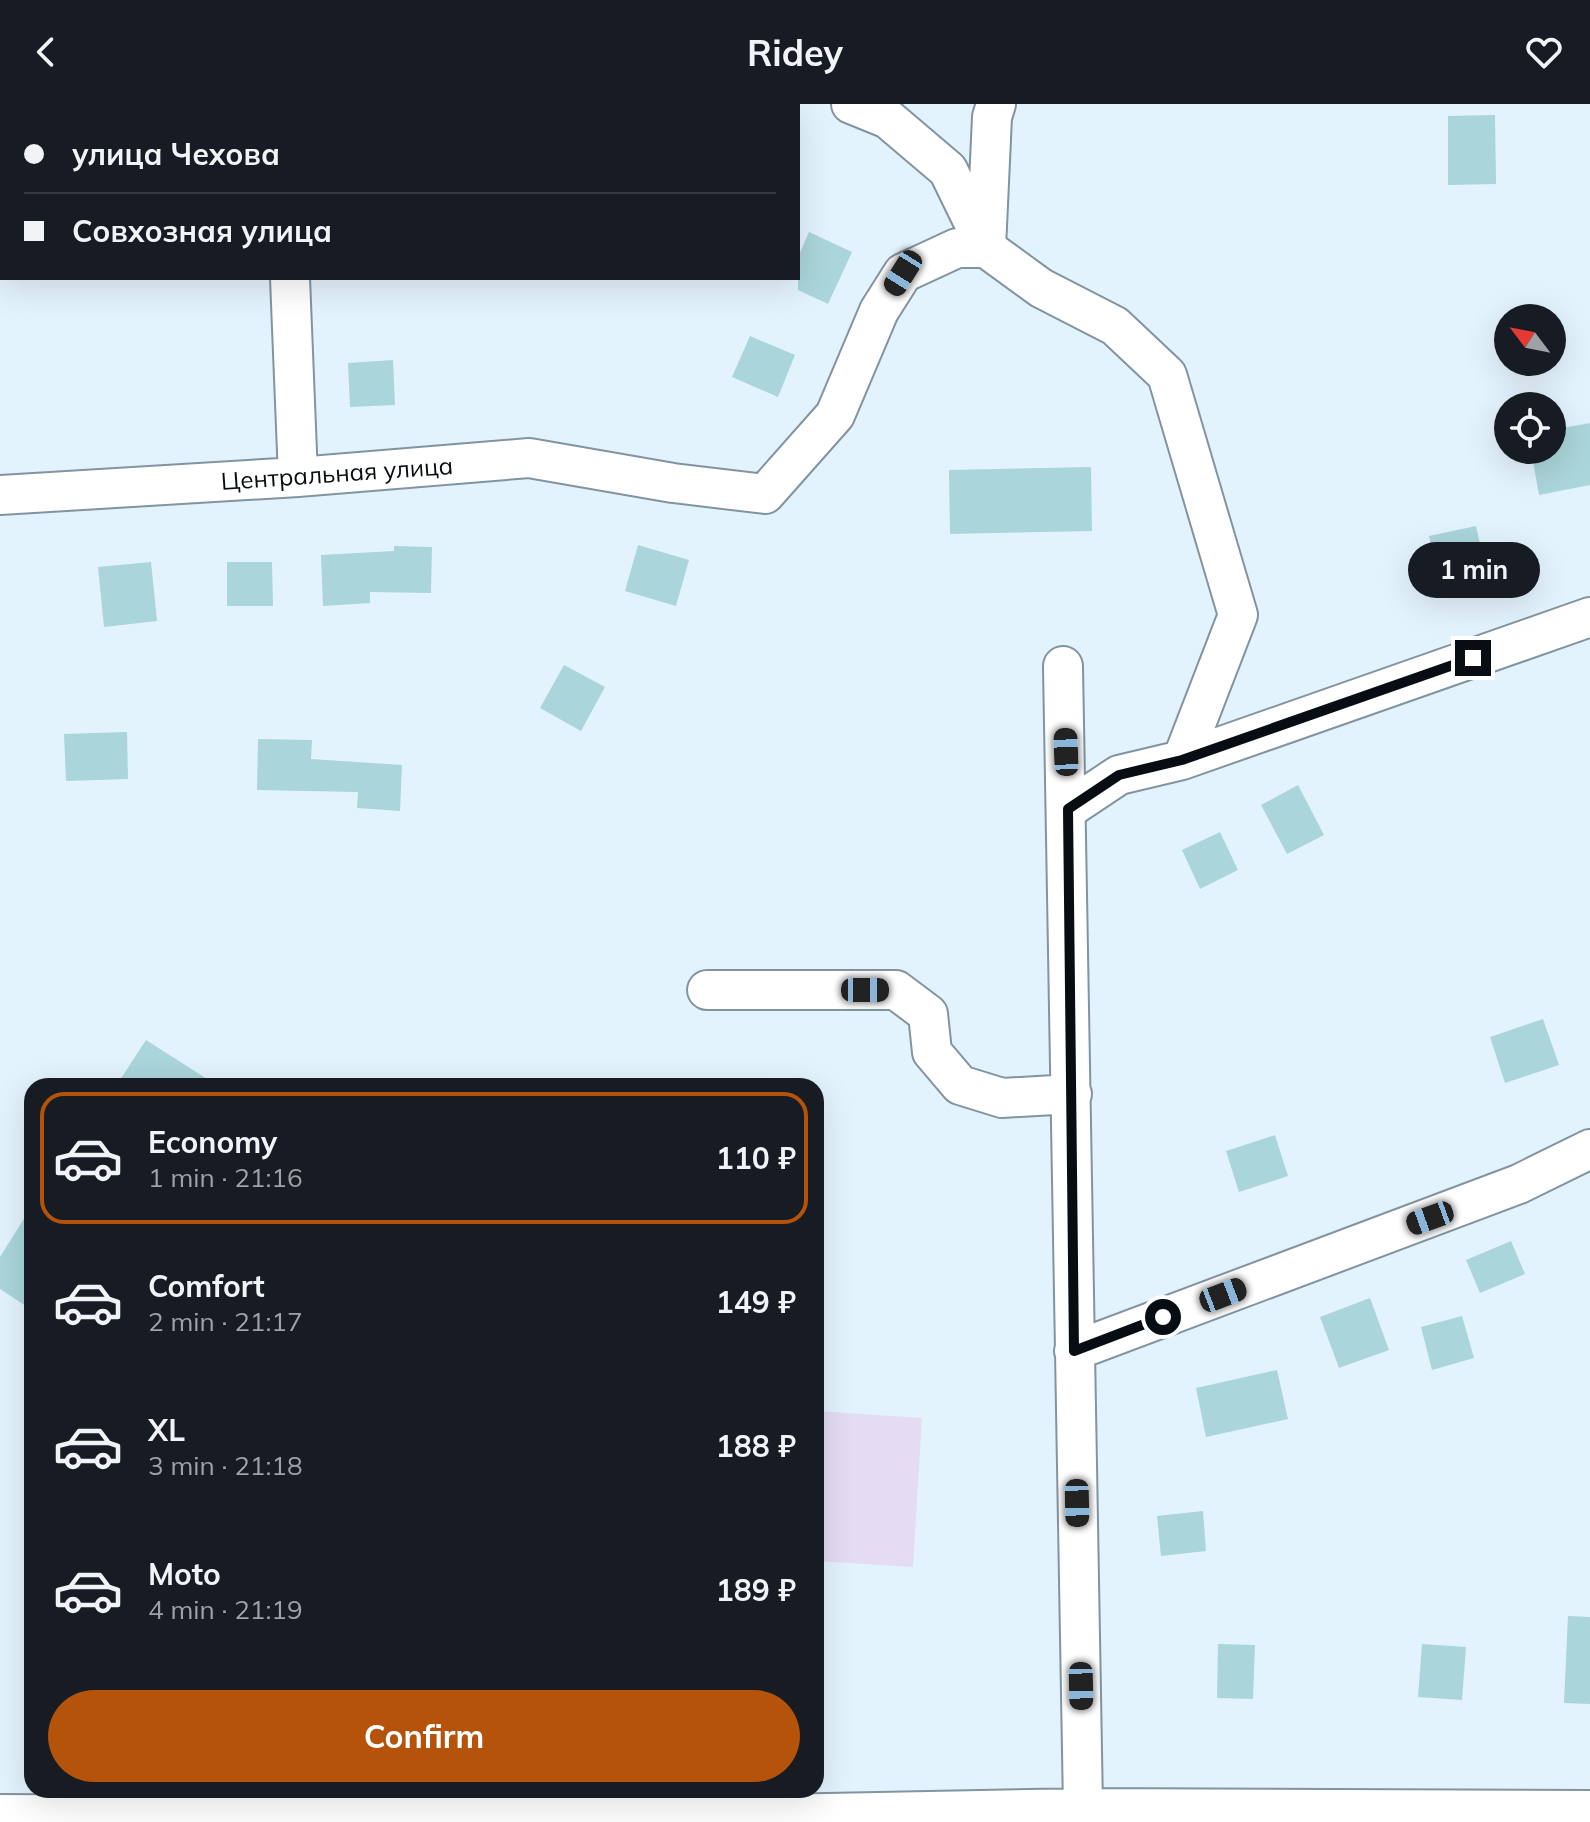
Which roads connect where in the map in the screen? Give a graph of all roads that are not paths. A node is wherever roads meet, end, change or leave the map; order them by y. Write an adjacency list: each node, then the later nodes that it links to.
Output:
1 (851, 104): 3 (street)
2 (996, 104): 3 (street)
3 (986, 248): 5 (street, Центральная улица); 9 (street)
4 (290, 280): 5 (street)
5 (298, 477): 6 (street, Центральная улица)
6 (0, 495)
7 (1590, 617): 9 (street)
8 (1063, 666): 10 (street)
9 (1182, 760): 10 (street)
10 (1068, 809): 12 (street)
11 (707, 990): 12 (street)
12 (1072, 1094): 14 (street)
13 (1590, 1149): 14 (street)
14 (1074, 1351): 15 (street)
15 (1083, 1808): 17 (street); 18 (street)
16 (1590, 1810): 18 (street)
17 (0, 1814)
18 (1138, 1815)

